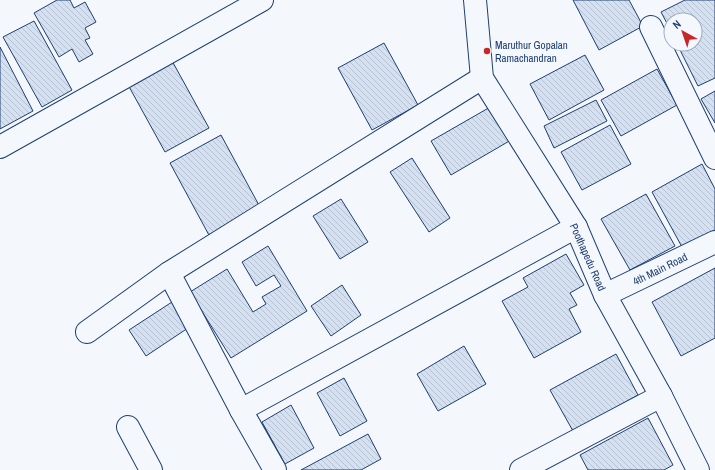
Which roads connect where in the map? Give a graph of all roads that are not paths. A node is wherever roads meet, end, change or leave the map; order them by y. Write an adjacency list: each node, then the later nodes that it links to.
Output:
1 (262, 0): 5 (street)
2 (474, 0): 4 (street, Poothapedu Road)
3 (651, 27): 6 (street)
4 (482, 78): 7 (street, Poothapedu Road); 9 (street)
5 (0, 147)
6 (715, 158)
7 (576, 226): 10 (street, Poothapedu Road); 13 (street)
8 (715, 242): 10 (street, 4th Main Road)
9 (169, 273): 11 (street); 13 (street)
10 (605, 295): 12 (street, Poothapedu Road)
11 (87, 332)
12 (661, 396): 17 (street); 18 (street, Poothapedu Road)
13 (241, 410): 16 (street)
14 (128, 427): 15 (street)
15 (150, 470)
16 (275, 470)
17 (521, 470)
18 (698, 470)

